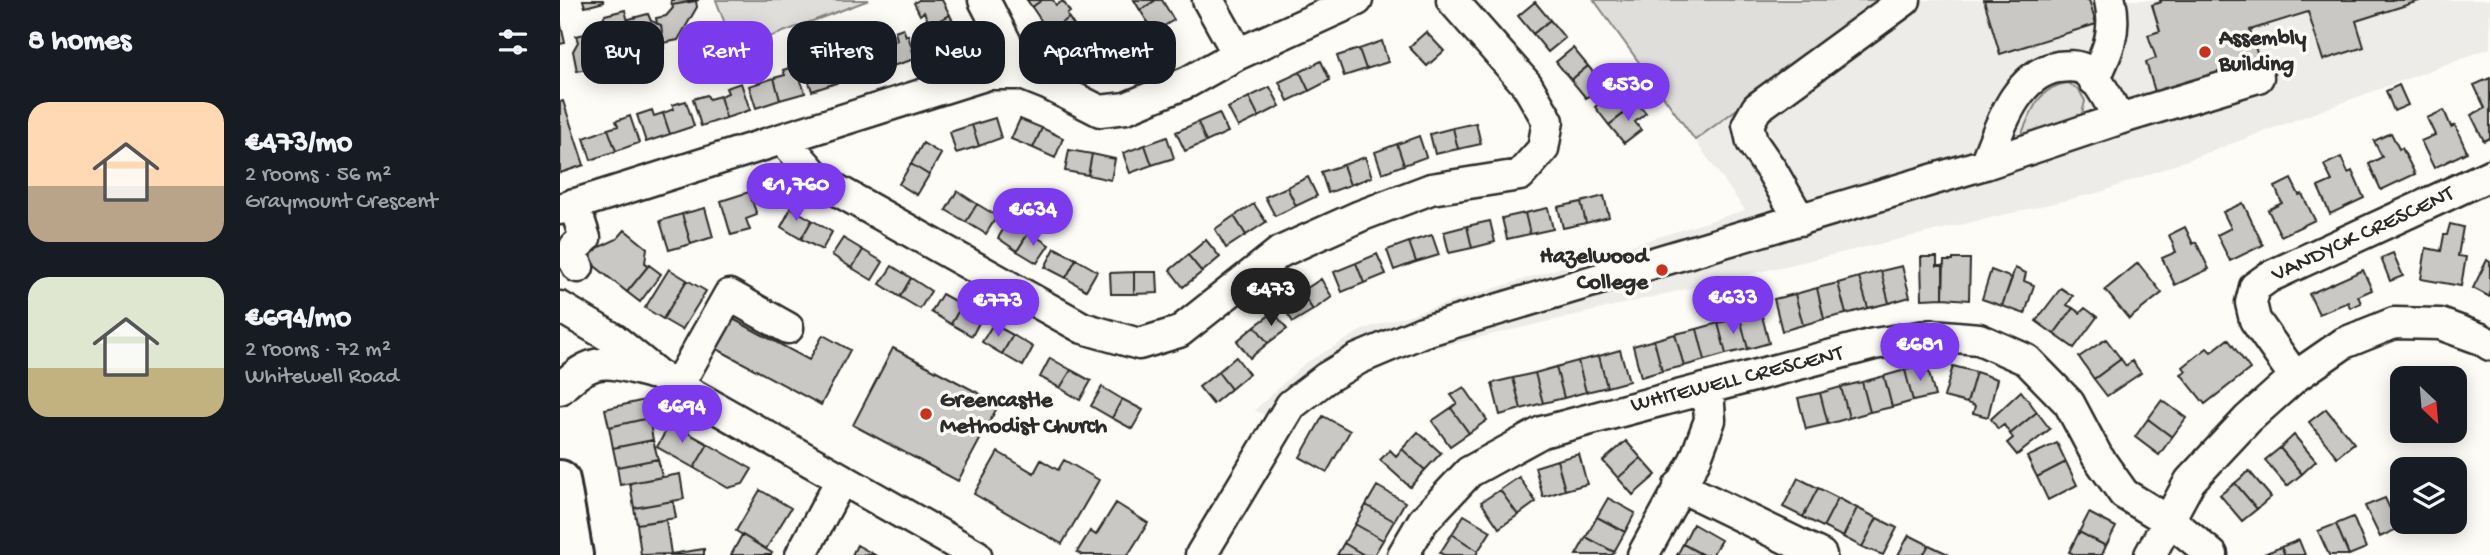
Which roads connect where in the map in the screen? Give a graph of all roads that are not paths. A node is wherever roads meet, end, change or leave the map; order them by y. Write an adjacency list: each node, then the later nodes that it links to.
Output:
1 (984, 0): 8 (street)
2 (1208, 0): 7 (street)
3 (1357, 0): 7 (street)
4 (1452, 0): 14 (street)
5 (1905, 0): 18 (street)
6 (2110, 0): 11 (street)
7 (1238, 54): 12 (street)
8 (1019, 68)
9 (1019, 74): 14 (street)
10 (2258, 77): 13 (street)
11 (2094, 79): 13 (street); 15 (street)
12 (1047, 84)
13 (2119, 119): 15 (street)
14 (783, 139): 17 (street)
15 (1984, 164): 18 (street)
16 (2490, 175): 23 (street, VANDYCK CRESCENT)
17 (567, 207): 19 (street)
18 (1800, 220): 34 (street)
19 (578, 267)
20 (560, 307): 24 (street)
21 (788, 328): 24 (street)
22 (2490, 345): 23 (street)
23 (2295, 377): 30 (street)
24 (668, 381): 25 (street); 28 (street)
25 (560, 389)
26 (1708, 390): 29 (street); 30 (street, WHITEWELL CRESCENT); 35 (street, WHITEWELL CRESCENT)
27 (560, 480): 31 (main road)
28 (841, 480): 32 (street); 33 (street)
29 (1679, 486): 36 (street); 37 (street)
30 (2167, 520): 38 (street); 39 (street, WHITEWELL CRESCENT)
31 (573, 555)
32 (801, 555)
33 (976, 555)
34 (1201, 555)
35 (1404, 555)
36 (1643, 555)
37 (1821, 555)
38 (2150, 555)
39 (2212, 555)

